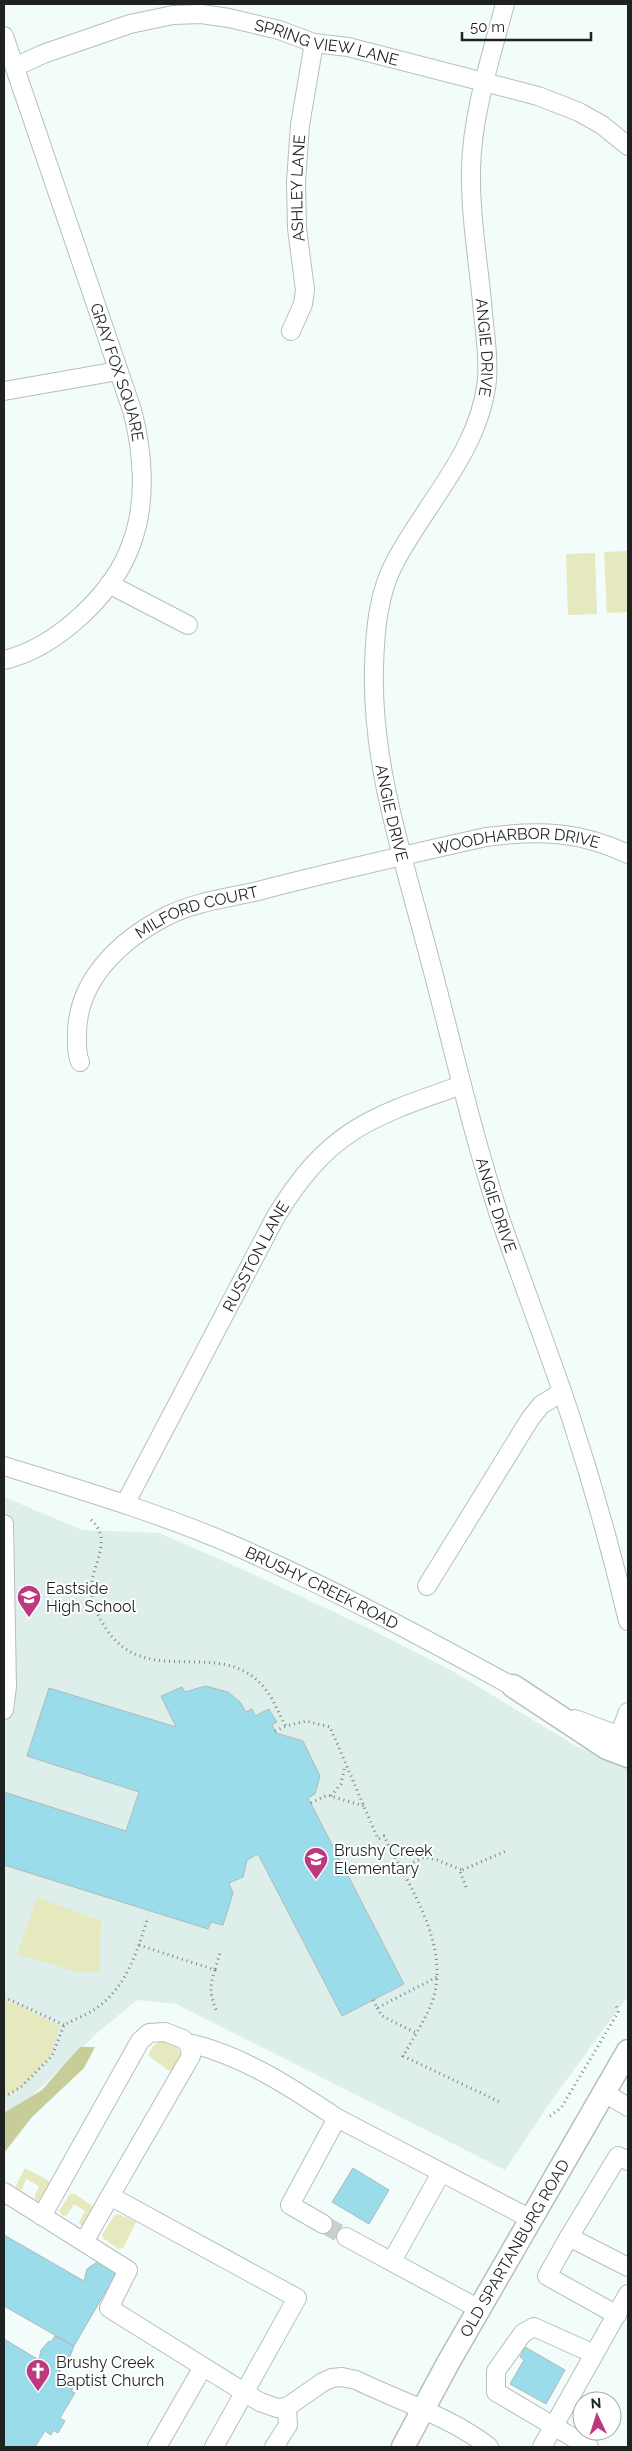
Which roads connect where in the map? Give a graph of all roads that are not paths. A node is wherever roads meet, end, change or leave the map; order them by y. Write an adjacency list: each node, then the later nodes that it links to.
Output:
1 (505, 4): 5 (street, ANGIE DRIVE)
2 (4, 36): 4 (street, GRAY FOX SQUARE)
3 (314, 43): 4 (street, SPRING VIEW LANE); 5 (street, SPRING VIEW LANE); 7 (street, ASHLEY LANE)
4 (15, 67): 8 (street, GRAY FOX SQUARE)
5 (485, 82): 6 (street, SPRING VIEW LANE); 14 (street, ANGIE DRIVE)
6 (628, 146)
7 (291, 331)
8 (118, 372): 9 (street); 10 (street, GRAY FOX SQUARE)
9 (4, 391)
10 (108, 584): 11 (street); 12 (street, GRAY FOX SQUARE)
11 (188, 624)
12 (4, 660)
13 (628, 854): 14 (street, WOODHARBOR DRIVE)
14 (402, 856): 15 (street, MILFORD COURT); 16 (street, ANGIE DRIVE)
15 (80, 1062)
16 (462, 1085): 17 (street, ANGIE DRIVE); 19 (street, RUSSTON LANE)
17 (562, 1392): 22 (street); 24 (street, ANGIE DRIVE)
18 (4, 1466): 19 (street, BRUSHY CREEK ROAD)
19 (124, 1504): 26 (street, BRUSHY CREEK ROAD)
20 (4, 1524): 21 (street)
21 (4, 1573): 23 (street)
22 (427, 1586)
23 (5, 1614): 25 (street)
24 (628, 1621)
25 (5, 1670): 27 (street)
26 (513, 1686): 29 (main road)
27 (4, 1710)
28 (628, 1712): 29 (street)
29 (625, 1744)
30 (189, 2045): 34 (street); 38 (street); 39 (street)
31 (628, 2051): 32 (main road, OLD SPARTANBURG ROAD)
32 (604, 2092): 33 (street); 40 (main road, OLD SPARTANBURG ROAD)
33 (628, 2107)
34 (337, 2118): 36 (street); 41 (street)
35 (623, 2158): 43 (street)
36 (441, 2172): 40 (street); 45 (street)
37 (4, 2192): 39 (street)
38 (110, 2196): 44 (street); 52 (street)
39 (42, 2216): 44 (street)
40 (531, 2219): 48 (main road, OLD SPARTANBURG ROAD)
41 (323, 2224)
42 (346, 2237): 45 (street)
43 (569, 2237): 46 (street); 49 (street)
44 (84, 2242): 51 (street)
45 (392, 2261): 48 (street)
46 (628, 2268)
47 (628, 2294): 49 (street)
48 (479, 2309): 54 (main road, OLD SPARTANBURG ROAD)
49 (617, 2315): 50 (street)
50 (594, 2354): 55 (street); 55 (street)
51 (203, 2367): 52 (street); 56 (street)
52 (246, 2394): 53 (street); 57 (street)
53 (287, 2407): 54 (street); 58 (street)
54 (423, 2411): 59 (main road, OLD SPARTANBURG ROAD); 60 (street)
55 (554, 2427): 61 (street); 62 (street)
56 (157, 2447)
57 (214, 2447)
58 (274, 2447)
59 (403, 2447)
60 (489, 2447)
61 (542, 2447)
62 (589, 2447)

